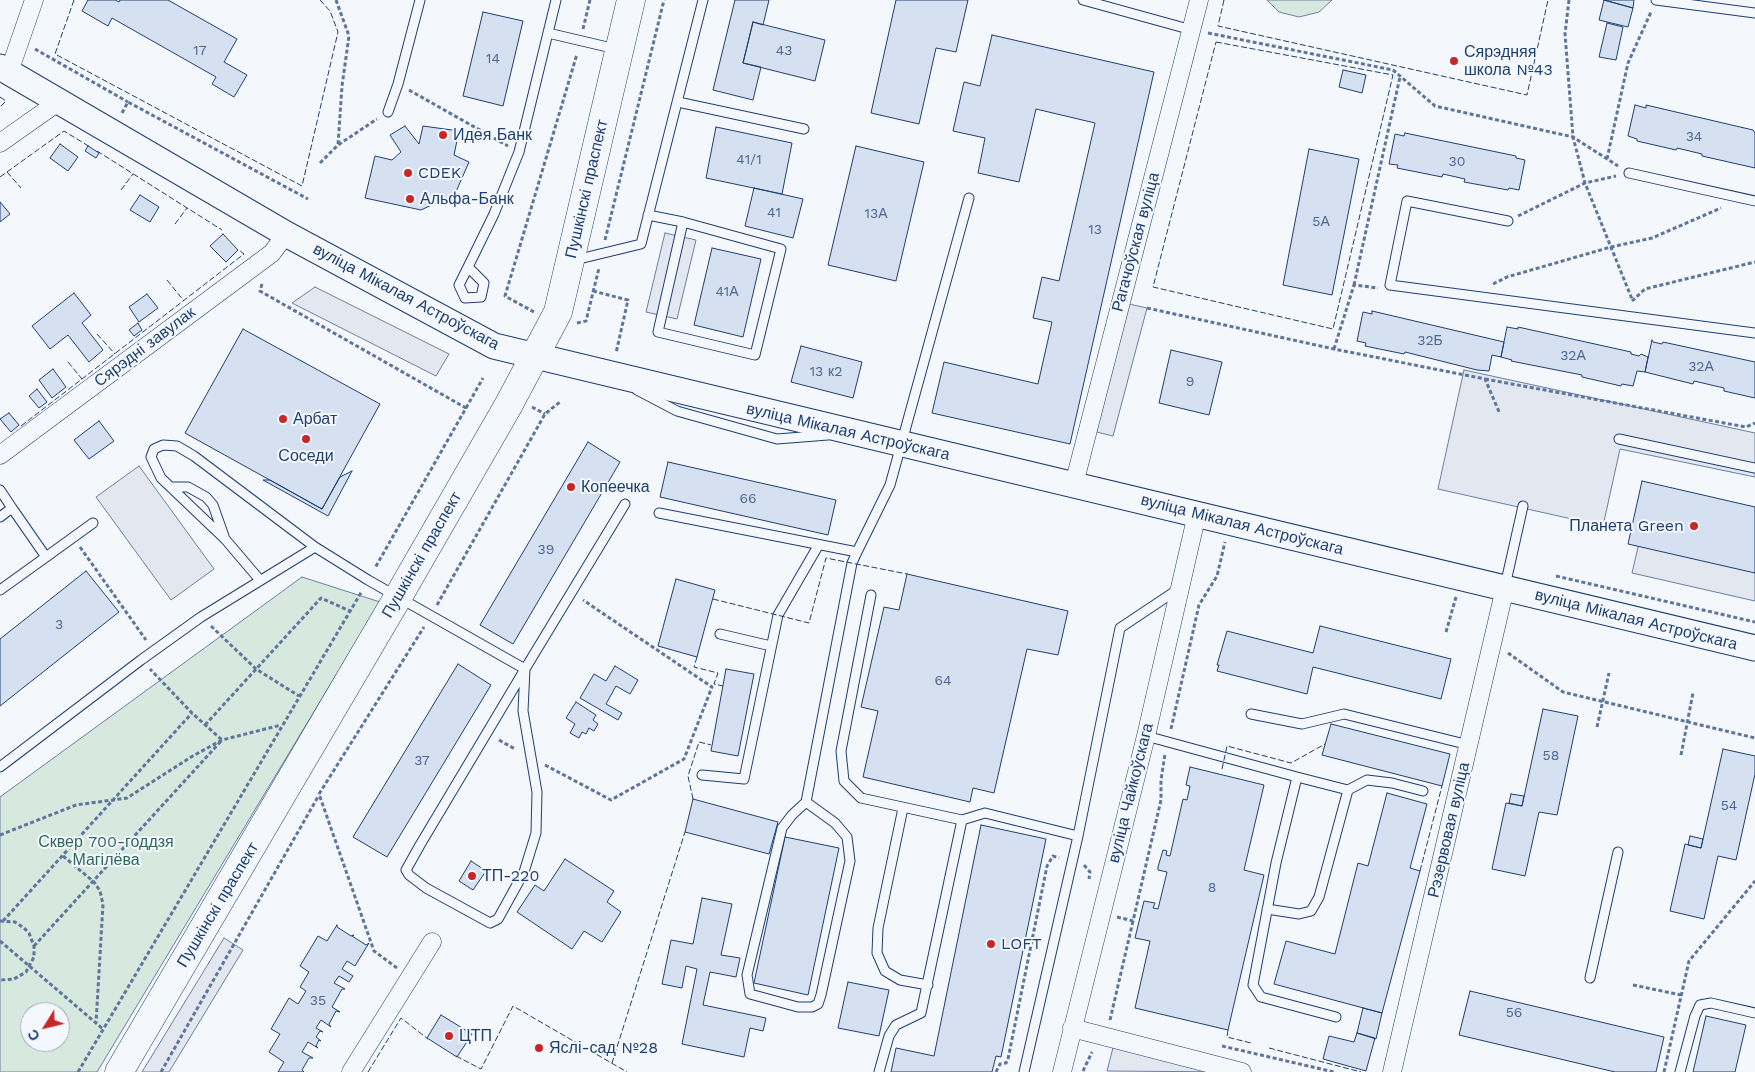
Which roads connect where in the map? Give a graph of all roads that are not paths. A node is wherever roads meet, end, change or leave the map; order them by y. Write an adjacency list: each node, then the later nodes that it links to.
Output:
1 (34, 0): 13 (street)
2 (420, 0): 16 (lane)
3 (556, 0): 11 (lane)
4 (631, 0): 12 (main road, Пушкінскі праспект)
5 (703, 0): 15 (lane)
6 (1083, 0): 10 (lane)
7 (1199, 0): 10 (street, Рагачоўская вуліца)
8 (1656, 0): 9 (lane)
9 (1755, 13)
10 (1193, 30): 34 (street, Рагачоўская вуліца)
11 (548, 33): 12 (lane); 27 (lane)
12 (620, 50): 26 (main road, Пушкінскі праспект)
13 (5, 69): 14 (main road, вуліца Мікалая Астроўскага)
14 (61, 100): 18 (street); 25 (main road, вуліца Мікалая Астроўскага)
15 (678, 102): 17 (lane); 22 (lane)
16 (388, 112)
17 (804, 129)
18 (0, 142)
19 (1629, 174): 21 (lane)
20 (969, 198): 31 (lane)
21 (1755, 201)
22 (648, 215): 24 (lane); 26 (lane)
23 (1508, 221): 28 (lane)
24 (683, 222): 24 (lane)
25 (279, 243): 29 (main road, вуліца Мікалая Астроўскага); 32 (street, Сярэдні завулак)
26 (570, 262): 29 (main road, Пушкінскі праспект)
27 (468, 267)
28 (1755, 333)
29 (534, 357): 31 (main road, вуліца Мікалая Астроўскага); 54 (main road, Пушкінскі праспект)
30 (1619, 439): 33 (lane)
31 (902, 445): 34 (main road, вуліца Мікалая Астроўскага); 47 (lane)
32 (0, 455)
33 (1755, 468)
34 (1074, 484): 41 (main road, вуліца Мікалая Астроўскага)
35 (171, 487): 44 (lane); 44 (lane); 45 (lane)
36 (0, 490): 39 (lane)
37 (625, 504): 58 (lane)
38 (1523, 506): 51 (lane)
39 (12, 508): 42 (lane); 48 (lane)
40 (659, 513): 46 (lane)
41 (1198, 514): 50 (street, вуліца Чайкоўскага); 51 (main road, вуліца Мікалая Астроўскага)
42 (0, 517)
43 (93, 522): 48 (lane)
44 (225, 539): 49 (lane)
45 (315, 546): 49 (lane); 54 (lane)
46 (818, 546): 47 (lane); 56 (lane)
47 (857, 552): 67 (lane)
48 (46, 557): 52 (lane)
49 (259, 579): 62 (lane)
50 (1180, 587): 60 (street, вуліца Чайкоўскага); 70 (lane)
51 (1505, 588): 57 (main road, вуліца Мікалая Астроўскага); 61 (street, Рэзервовая вуліца)
52 (0, 590)
53 (871, 595): 68 (lane)
54 (398, 597): 58 (lane); 79 (main road, Пушкінскі праспект)
55 (720, 634): 56 (lane)
56 (771, 646): 63 (lane)
57 (1755, 648)
58 (525, 669): 58 (lane)
59 (1251, 714): 61 (lane)
60 (1146, 736): 64 (lane); 78 (street, вуліца Чайкоўскага)
61 (1469, 746): 85 (street, Рэзервовая вуліца)
62 (0, 767)
63 (702, 775)
64 (1297, 777): 65 (lane); 72 (lane)
65 (1348, 790): 66 (lane); 72 (lane)
66 (1423, 791)
67 (806, 802): 67 (lane)
68 (903, 808): 69 (lane); 75 (lane)
69 (962, 820): 70 (lane); 75 (lane)
70 (1078, 836): 82 (lane)
71 (1618, 852): 74 (lane)
72 (1267, 909): 77 (lane)
73 (432, 942): 80 (street)
74 (1590, 978)
75 (928, 985): 81 (lane)
76 (1755, 1013): 86 (lane)
77 (1336, 1017)
78 (1072, 1028): 83 (street, вуліца Чайкоўскага); 84 (street)
79 (119, 1072)
80 (351, 1072)
81 (879, 1072)
82 (1024, 1072)
83 (1062, 1072)
84 (1242, 1072)
85 (1392, 1072)
86 (1680, 1072)

